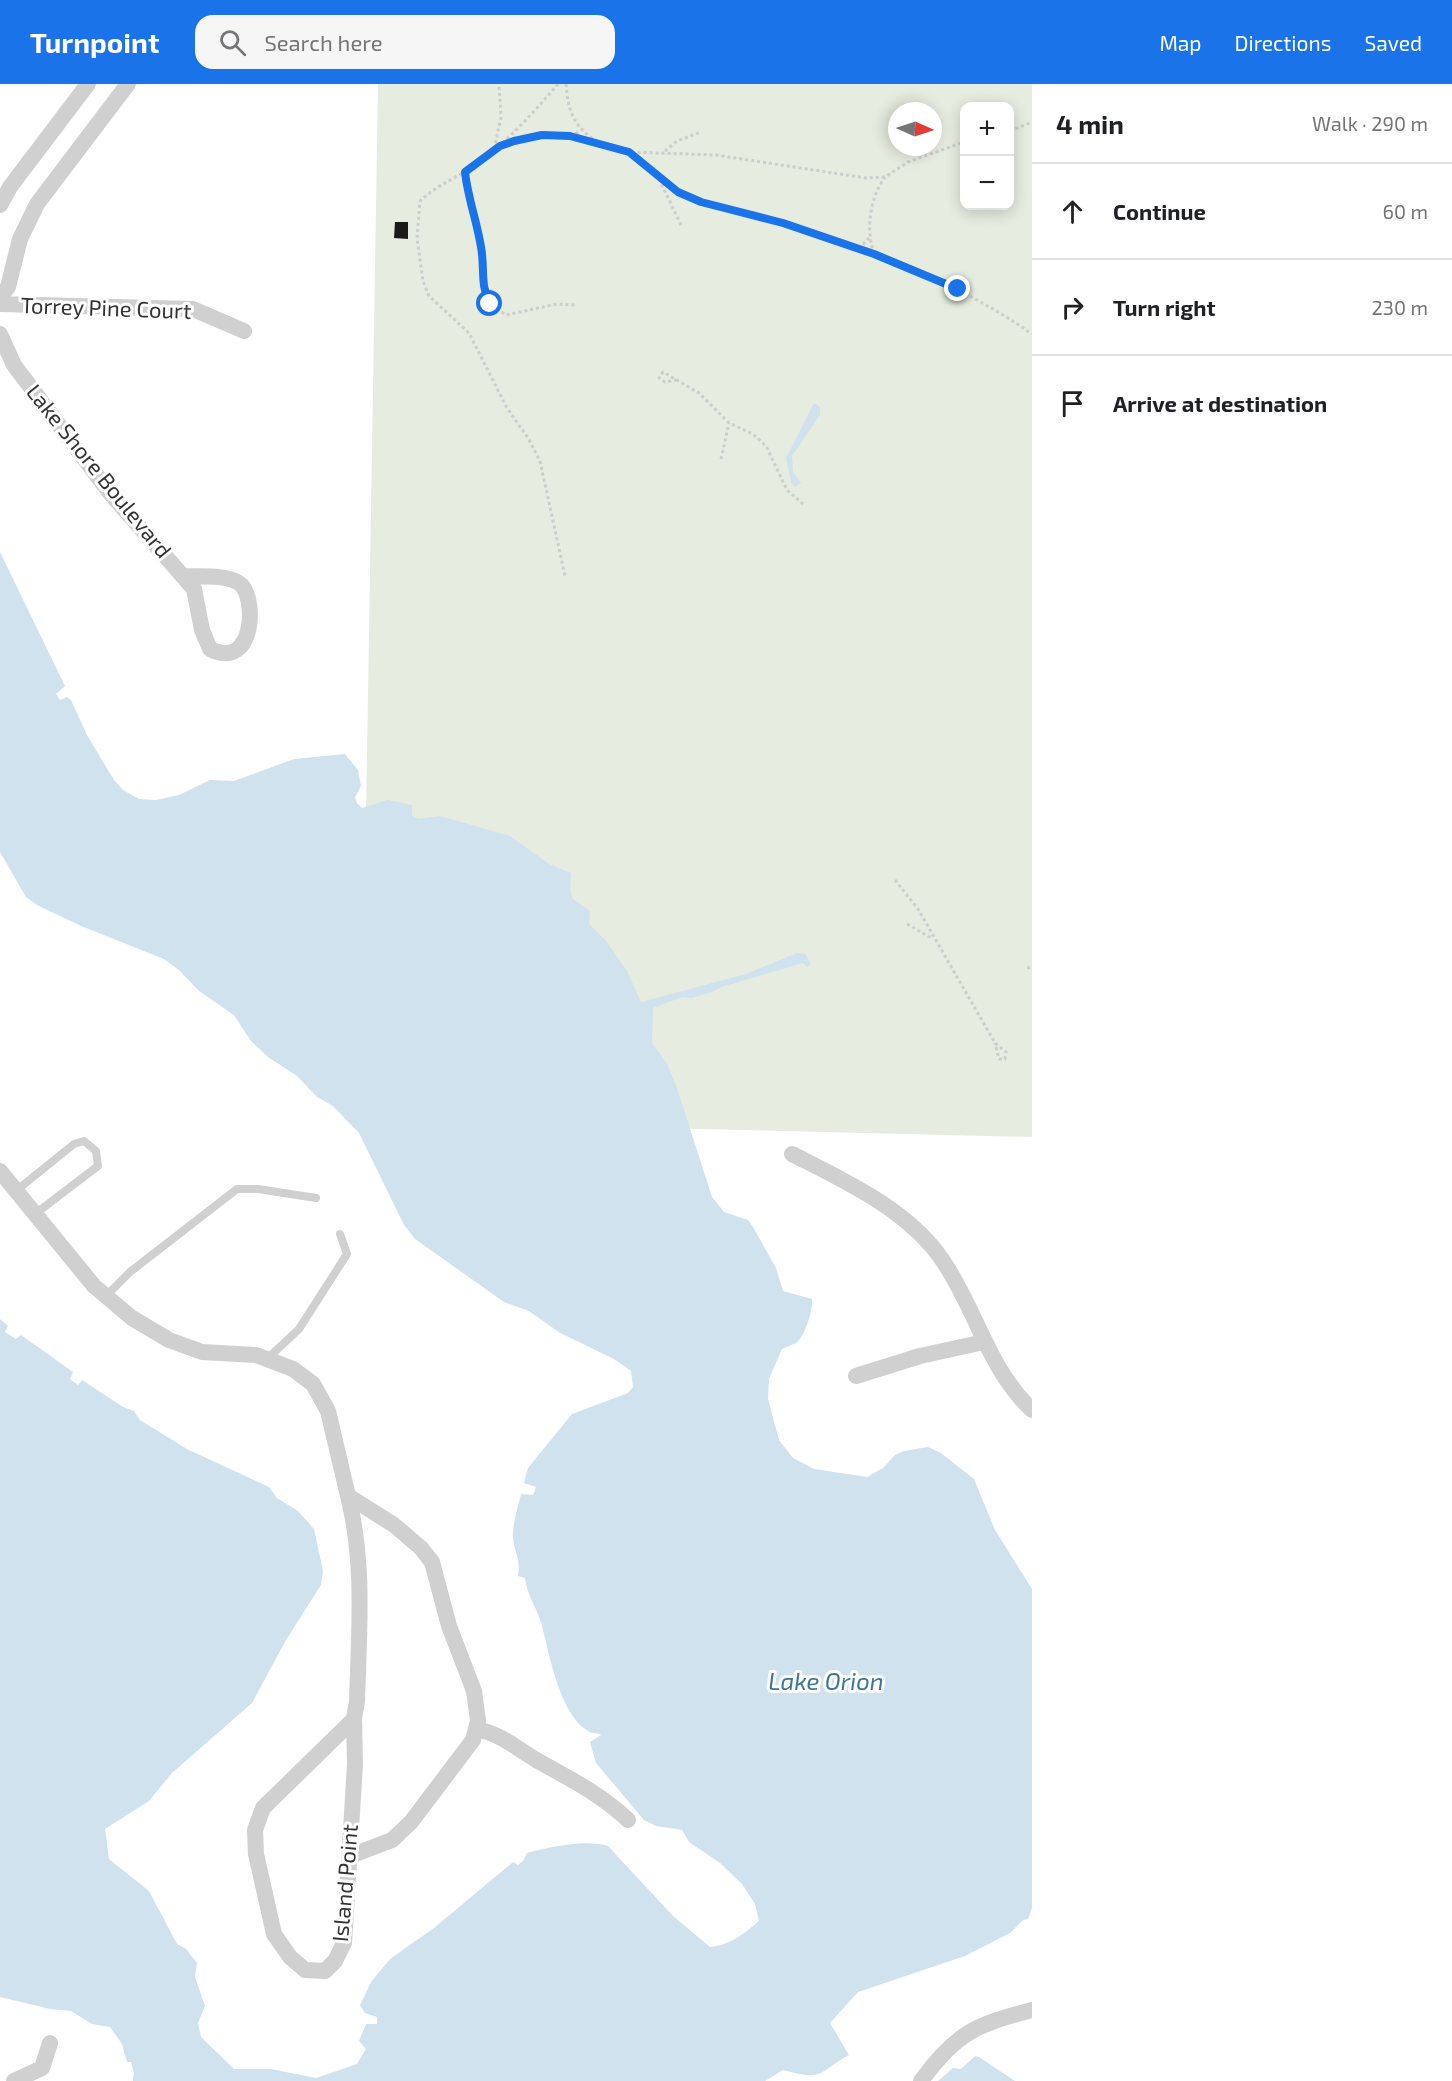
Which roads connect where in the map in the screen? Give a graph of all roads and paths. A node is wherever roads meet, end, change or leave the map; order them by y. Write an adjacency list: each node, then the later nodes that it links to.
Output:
1 (88, 84): 20 (street)
2 (128, 84): 25 (street)
3 (499, 84): 14 (path)
4 (558, 84): 13 (path)
5 (566, 84): 8 (path)
6 (1032, 122): 7 (path)
7 (1014, 129)
8 (581, 131): 10 (path); 11 (path)
9 (701, 132): 16 (path)
10 (570, 136): 11 (path); 13 (path)
11 (601, 143): 15 (path)
12 (960, 143): 19 (path)
13 (500, 146): 14 (path)
14 (494, 151): 17 (path)
15 (629, 152): 16 (path); 18 (path)
16 (664, 152): 19 (path)
17 (465, 172): 27 (path); 36 (path)
18 (659, 177): 21 (path); 23 (path)
19 (885, 177): 22 (path)
20 (0, 205)
21 (682, 227)
22 (869, 238): 23 (path); 24 (path)
23 (859, 249): 24 (path)
24 (874, 254): 30 (path)
25 (0, 297)
26 (0, 304): 28 (street, Torrey Pine Court)
27 (576, 306)
28 (244, 331)
29 (0, 334): 35 (street, Lake Shore Boulevard)
30 (1032, 334)
31 (677, 380): 31 (path); 32 (path)
32 (729, 423): 33 (path); 34 (path)
33 (721, 459)
34 (803, 504)
35 (184, 576): 35 (street, Lake Shore Boulevard)
36 (565, 576)
37 (895, 880): 39 (path)
38 (907, 924): 39 (path)
39 (935, 940): 42 (path)
40 (1032, 967): 41 (path)
41 (1027, 968)
42 (995, 1043): 42 (path)
43 (792, 1154): 50 (street)
44 (0, 1171): 45 (street, Island Point)
45 (17, 1190): 47 (street, Island Point); 47 (lane)
46 (316, 1198): 49 (lane)
47 (35, 1214): 49 (street, Island Point)
48 (340, 1234): 51 (lane)
49 (106, 1296): 51 (street, Island Point)
50 (984, 1342): 52 (street); 53 (street)
51 (267, 1359): 54 (street, Island Point)
52 (856, 1376)
53 (1032, 1410)
54 (348, 1496): 55 (street, Island Point); 56 (street)
55 (354, 1719): 58 (street, Island Point); 58 (street, Island Point)
56 (476, 1729): 57 (street); 58 (street)
57 (628, 1820)
58 (350, 1856)
59 (1032, 2010): 62 (street)
60 (50, 2043): 61 (street)
61 (14, 2081)
62 (921, 2081)

